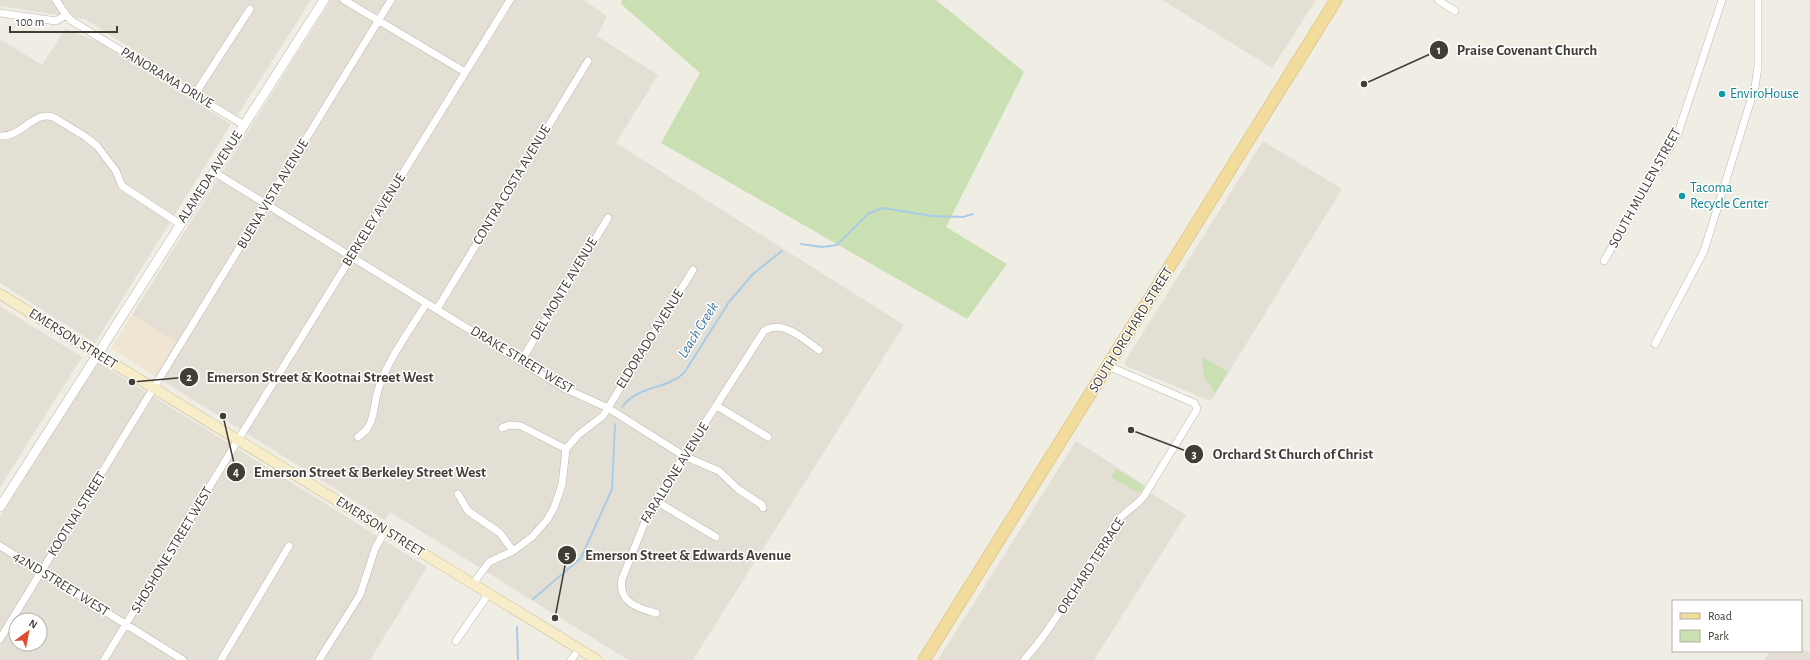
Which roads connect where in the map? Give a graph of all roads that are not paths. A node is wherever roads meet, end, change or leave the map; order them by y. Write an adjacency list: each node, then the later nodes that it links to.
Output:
1 (56, 0): 13 (street, PANORAMA DRIVE)
2 (324, 0): 18 (street, ALAMEDA AVENUE)
3 (344, 0): 14 (street)
4 (391, 0): 14 (street, BUENA VISTA AVENUE)
5 (510, 0): 16 (street, BERKELEY AVENUE)
6 (1336, 0): 34 (main road, SOUTH ORCHARD STREET)
7 (1438, 0): 11 (street)
8 (1722, 0): 25 (street, SOUTH MULLEN STREET)
9 (1758, 0): 30 (street)
10 (250, 9): 17 (street)
11 (1455, 10)
12 (0, 13): 13 (street)
13 (66, 15): 17 (street, PANORAMA DRIVE)
14 (379, 20): 16 (street); 21 (street, BUENA VISTA AVENUE)
15 (588, 61): 29 (street, CONTRA COSTA AVENUE)
16 (465, 72): 24 (street, BERKELEY AVENUE)
17 (195, 94): 18 (street, PANORAMA DRIVE)
18 (244, 125): 20 (street, ALAMEDA AVENUE)
19 (0, 136): 23 (street)
20 (214, 172): 21 (street); 23 (street, ALAMEDA AVENUE)
21 (267, 204): 24 (street); 35 (street, BUENA VISTA AVENUE)
22 (608, 218): 33 (street, DEL MONTE AVENUE)
23 (180, 224): 32 (street, ALAMEDA AVENUE)
24 (351, 257): 28 (street); 41 (street, BERKELEY AVENUE)
25 (1604, 261)
26 (693, 270): 37 (street, ELDORADO AVENUE)
27 (0, 294): 32 (main road, EMERSON STREET)
28 (426, 304): 29 (street, DRAKE STREET WEST); 39 (street)
29 (437, 309): 33 (street, DRAKE STREET WEST)
30 (1655, 344)
31 (819, 350): 36 (street, FARALLONE AVENUE)
32 (98, 354): 35 (main road, EMERSON STREET); 46 (street, ALAMEDA AVENUE)
33 (521, 361): 37 (street, DRAKE STREET WEST)
34 (1108, 366): 67 (main road, SOUTH ORCHARD STREET); 68 (street, ORCHARD TERRACE)
35 (154, 389): 41 (main road, EMERSON STREET); 53 (street, KOOTNAI STREET)
36 (717, 406): 40 (street); 43 (street, FARALLONE AVENUE)
37 (608, 408): 42 (street, ELDORADO AVENUE); 43 (street, DRAKE STREET WEST)
38 (502, 428): 42 (street)
39 (358, 437)
40 (768, 437)
41 (238, 440): 48 (main road, EMERSON STREET); 57 (street, SHOSHONE STREET WEST)
42 (566, 450): 52 (street)
43 (684, 456): 45 (street, FARALLONE AVENUE); 47 (street, DRAKE STREET WEST)
44 (458, 494): 52 (street)
45 (656, 501): 49 (street); 56 (street, FARALLONE AVENUE)
46 (0, 507)
47 (763, 508)
48 (385, 530): 54 (main road, EMERSON STREET); 64 (street)
49 (716, 537)
50 (0, 546): 53 (street, 42ND STREET WEST)
51 (289, 546): 63 (street)
52 (513, 551): 54 (street)
53 (41, 573): 57 (street, 42ND STREET WEST); 58 (street, KOOTNAI STREET)
54 (473, 584): 55 (main road, EMERSON STREET)
55 (488, 594): 59 (street); 60 (main road, EMERSON STREET)
56 (656, 613)
57 (126, 625): 61 (street, SHOSHONE STREET WEST); 62 (street, 42ND STREET WEST)
58 (0, 639)
59 (456, 641)
60 (579, 649): 65 (street); 66 (main road, EMERSON STREET)
61 (104, 660)
62 (183, 660)
63 (221, 660)
64 (319, 660)
65 (572, 660)
66 (597, 660)
67 (924, 660)
68 (1024, 660)

